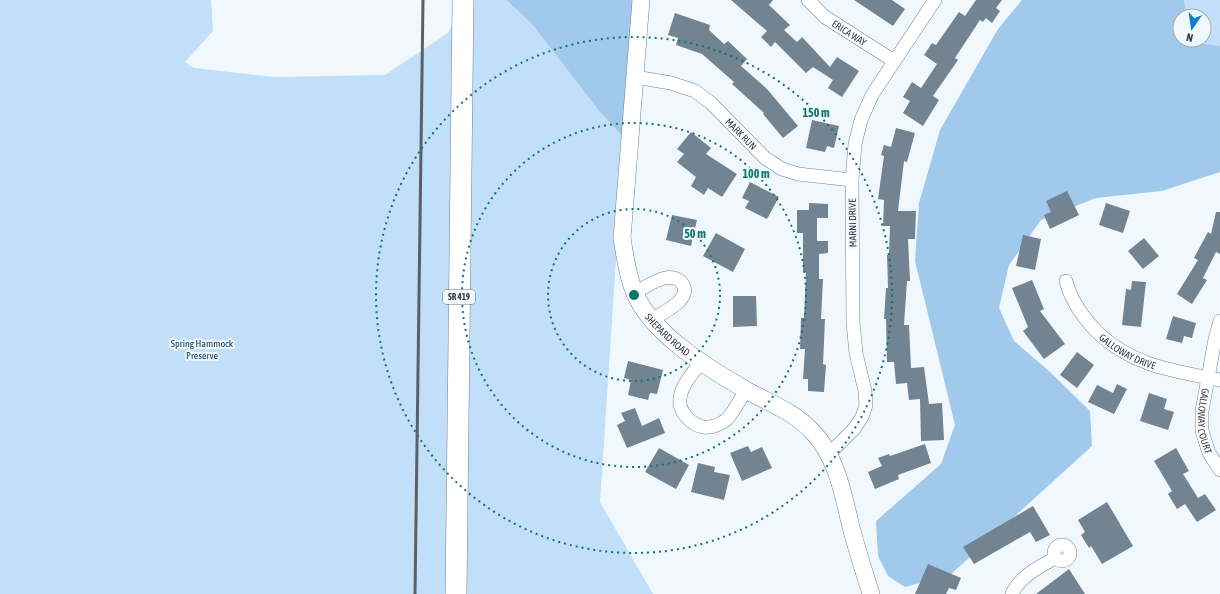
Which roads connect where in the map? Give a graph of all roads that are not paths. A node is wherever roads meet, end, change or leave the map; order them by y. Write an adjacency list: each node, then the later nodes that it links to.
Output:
1 (463, 0): 18 (main road, SR 419)
2 (641, 0): 6 (street, SHEPARD ROAD)
3 (808, 0): 5 (street, ERICA WAY)
4 (935, 0): 5 (street, MARNI DRIVE)
5 (894, 61): 7 (street, MARNI DRIVE)
6 (635, 78): 7 (street, MARK RUN); 9 (street, SHEPARD ROAD)
7 (852, 180): 15 (street, MARNI DRIVE)
8 (1066, 281): 13 (street, GALLOWAY DRIVE)
9 (634, 292): 10 (street, SHEPARD ROAD); 10 (street)
10 (652, 319): 12 (street, SHEPARD ROAD)
11 (1220, 322): 13 (street, GALLOWAY COURT)
12 (702, 362): 14 (street, SHEPARD ROAD); 14 (street)
13 (1214, 379): 16 (street, GALLOWAY COURT)
14 (746, 390): 15 (street, SHEPARD ROAD)
15 (829, 454): 19 (street, SHEPARD ROAD)
16 (1220, 470)
17 (1055, 558): 20 (street)
18 (456, 594)
19 (872, 594)
20 (1012, 594)

